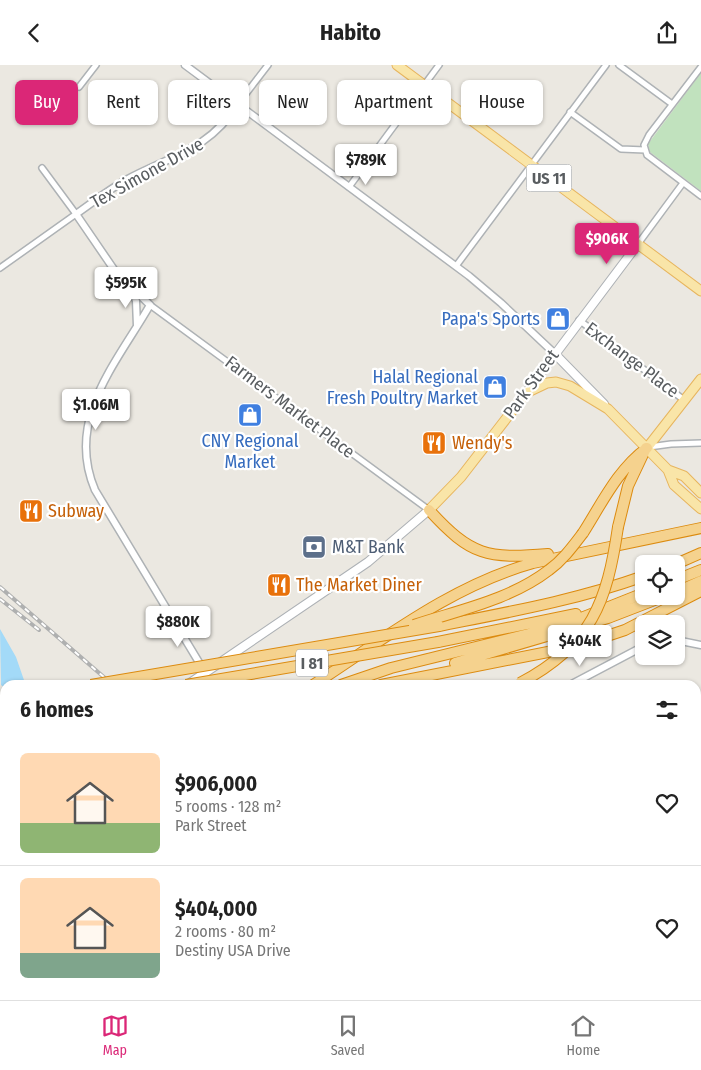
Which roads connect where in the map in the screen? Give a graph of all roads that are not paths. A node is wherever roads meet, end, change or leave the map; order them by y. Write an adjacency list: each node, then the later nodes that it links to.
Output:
1 (96, 65): 12 (street)
2 (185, 65): 9 (street)
3 (268, 65): 13 (street)
4 (398, 65): 10 (main road, US 11)
5 (439, 65): 11 (street)
6 (606, 65): 17 (street)
7 (619, 65): 14 (street)
8 (701, 67): 14 (street)
9 (205, 80)
10 (418, 80)
11 (428, 80)
12 (79, 87)
13 (249, 90)
14 (672, 104): 20 (street)
15 (451, 105): 21 (main road, US 11)
16 (249, 112): 24 (street)
17 (570, 112): 20 (street); 21 (street)
18 (222, 125): 26 (street, Tex Simone Drive)
19 (395, 125): 24 (street)
20 (645, 150): 23 (street)
21 (530, 164): 27 (main road, US 11); 28 (street)
22 (42, 168): 26 (street)
23 (683, 183): 25 (street); 27 (street, Park Street)
24 (350, 187): 28 (street)
25 (701, 196)
26 (76, 215): 29 (street, Tex Simone Drive); 30 (street)
27 (638, 244): 31 (main road, US 11); 33 (main road, Park Street)
28 (456, 266): 35 (street)
29 (0, 267)
30 (132, 288): 32 (street); 34 (street)
31 (701, 291)
32 (150, 305): 34 (street); 45 (street, Farmers Market Place)
33 (579, 320): 35 (main road, Park Street); 38 (street, Exchange Place)
34 (137, 328): 67 (street)
35 (554, 353): 37 (main road, Park Street); 39 (main road)
36 (701, 379): 38 (main road)
37 (526, 393): 39 (main road); 45 (main road, Park Street)
38 (684, 400): 41 (main road)
39 (608, 409): 41 (main road)
40 (701, 443): 41 (street)
41 (647, 448): 42 (main road); 63 (highway, bridge); 76 (highway, bridge)
42 (668, 470): 43 (main road); 44 (main road)
43 (701, 493)
44 (701, 509)
45 (429, 510): 47 (highway); 67 (main road, Park Street)
46 (701, 528): 47 (highway)
47 (594, 551): 72 (highway)
48 (701, 553): 49 (highway)
49 (685, 560)
50 (701, 570): 51 (highway)
51 (685, 576)
52 (635, 579): 63 (highway, I 81, bridge)
53 (701, 581): 54 (highway)
54 (685, 587)
55 (701, 591): 58 (highway)
56 (635, 596): 71 (highway, I 81, bridge)
57 (635, 597): 73 (highway)
58 (685, 599)
59 (701, 599): 60 (highway)
60 (685, 602)
61 (642, 605): 74 (highway)
62 (673, 605): 75 (highway)
63 (384, 635): 68 (highway, I 81, bridge)
64 (685, 642): 65 (street)
65 (701, 645)
66 (635, 651): 77 (street)
67 (205, 672): 69 (main road, Park Street); 70 (street)
68 (120, 680)
69 (193, 680)
70 (209, 680)
71 (215, 680)
72 (321, 680)
73 (356, 680)
74 (401, 680)
75 (404, 680)
76 (525, 680)
77 (579, 680)

